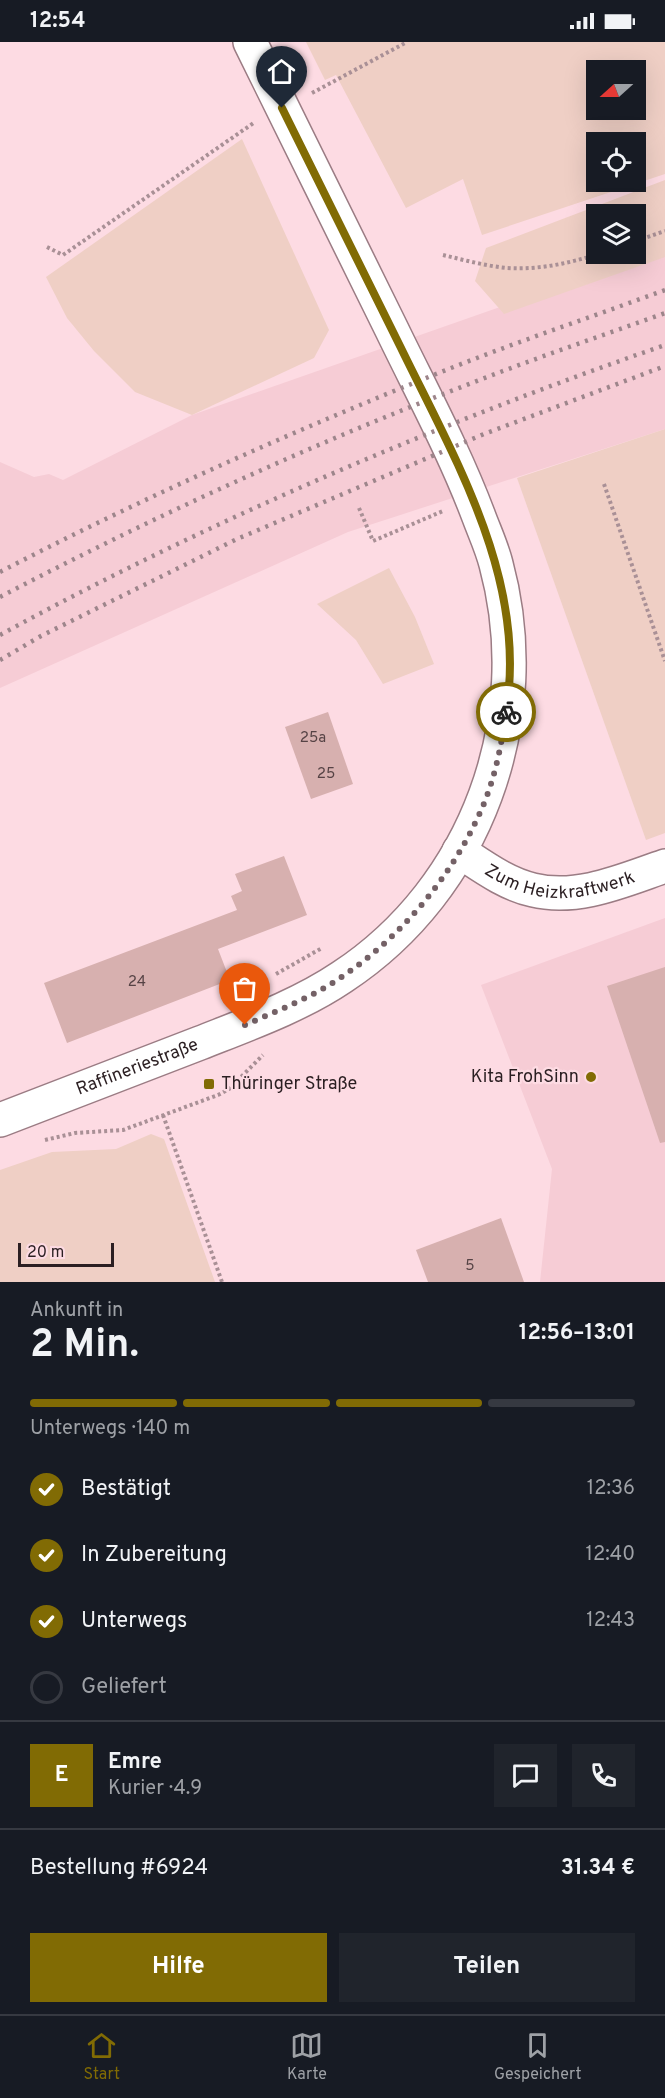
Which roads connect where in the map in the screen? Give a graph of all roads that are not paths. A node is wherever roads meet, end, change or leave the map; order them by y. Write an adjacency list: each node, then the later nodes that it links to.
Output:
1 (250, 42): 2 (main road, Raffineriestraße)
2 (459, 851): 3 (main road, Zum Heizkraftwerk); 4 (main road, Raffineriestraße)
3 (665, 866)
4 (0, 1120)

